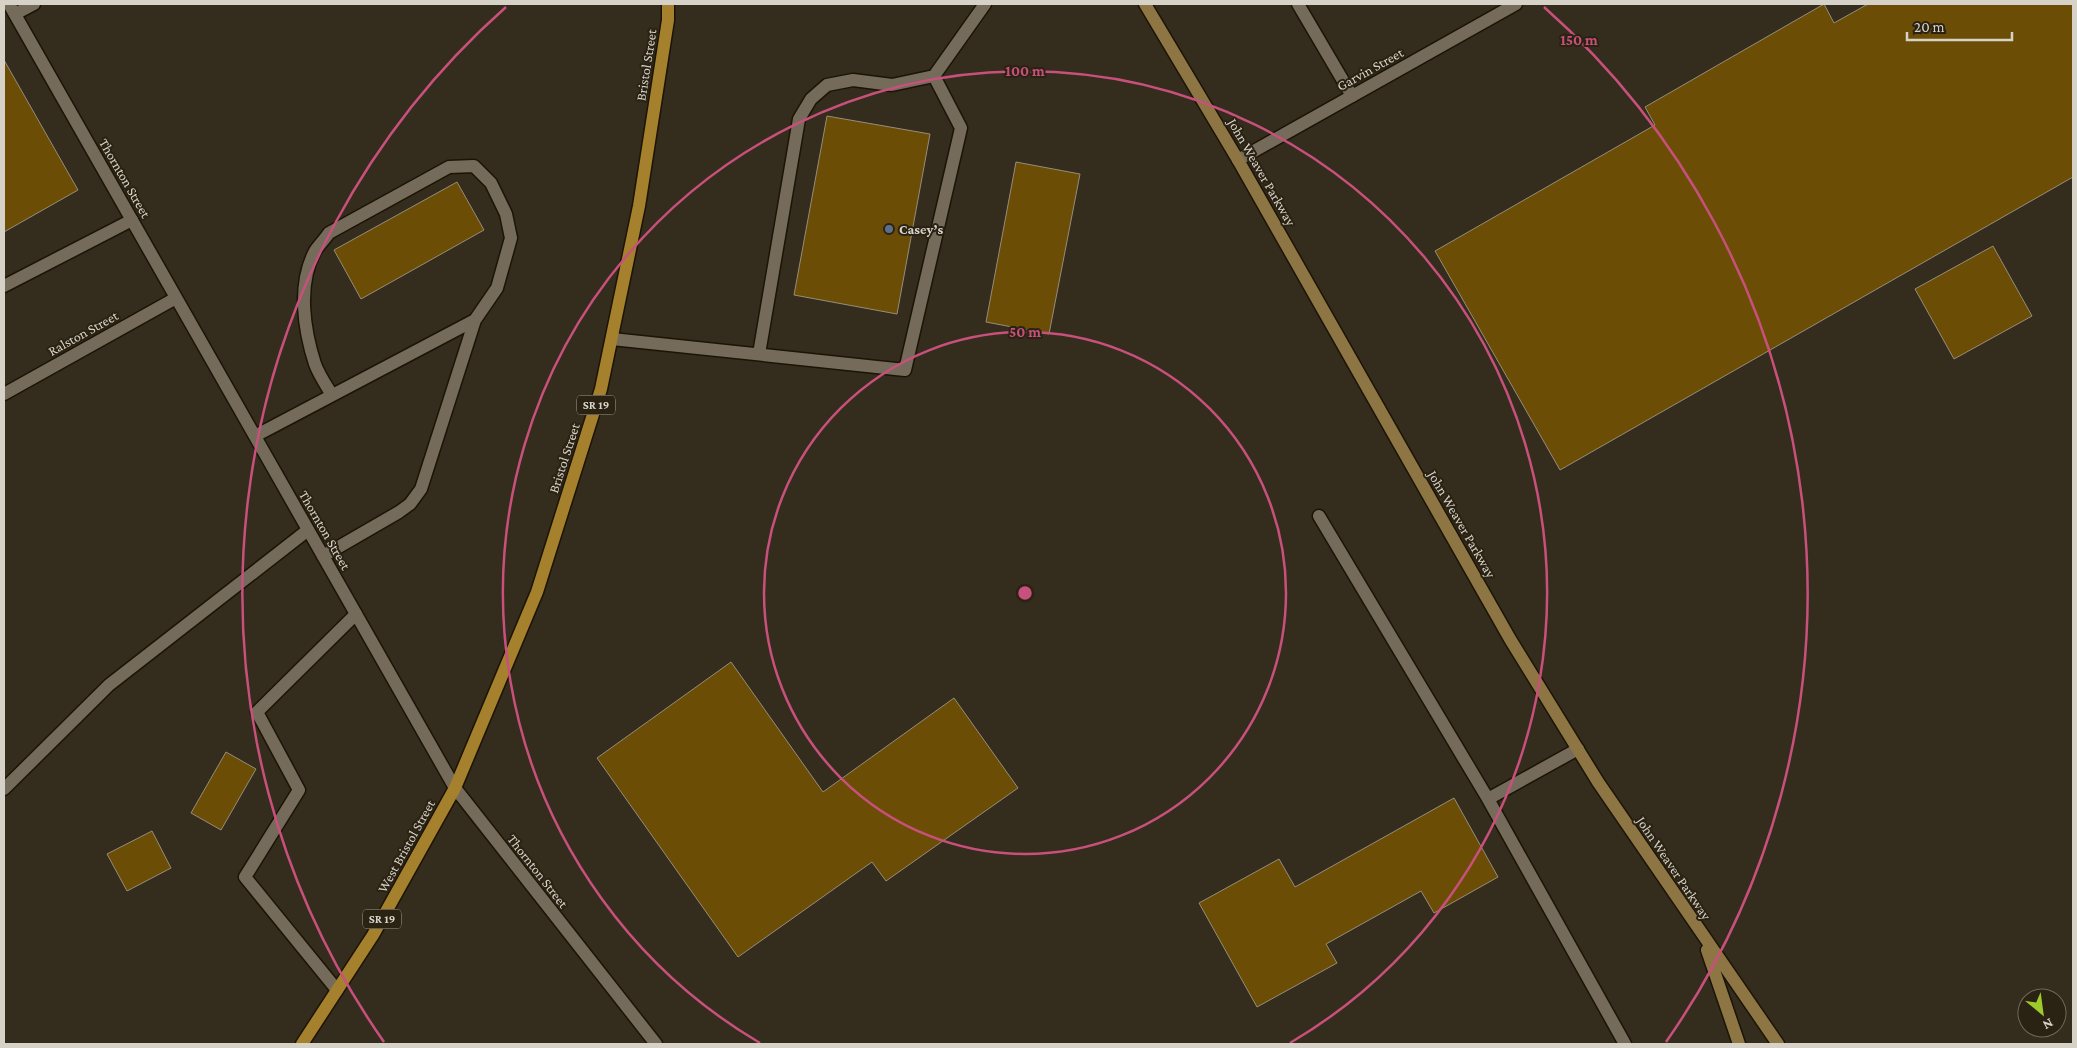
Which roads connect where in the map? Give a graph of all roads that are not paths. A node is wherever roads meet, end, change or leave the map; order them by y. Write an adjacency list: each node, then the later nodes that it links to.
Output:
1 (34, 4): 7 (street)
2 (668, 4): 15 (main road, Bristol Street / SR 19)
3 (985, 4): 8 (street)
4 (1145, 4): 10 (main road, John Weaver Parkway)
5 (1298, 4): 9 (street)
6 (1516, 4): 9 (street, Garvin Street)
7 (12, 9): 11 (street, Thornton Street)
8 (934, 76): 16 (street); 16 (street)
9 (1352, 96): 10 (street, Garvin Street)
10 (1238, 160): 24 (main road, John Weaver Parkway)
11 (132, 220): 12 (street); 13 (street, Thornton Street)
12 (4, 286)
13 (176, 298): 17 (street, Ralston Street); 19 (street, Thornton Street)
14 (475, 320): 18 (street); 18 (street); 22 (street)
15 (612, 339): 16 (street); 26 (main road, Bristol Street / SR 19)
16 (759, 354)
17 (4, 394)
18 (332, 395): 19 (street)
19 (255, 436): 21 (street, Thornton Street)
20 (1319, 516): 27 (street)
21 (308, 530): 22 (street, Thornton Street); 25 (street)
22 (323, 556): 23 (street, Thornton Street)
23 (356, 614): 26 (street, Thornton Street); 29 (street)
24 (1578, 749): 27 (street); 28 (main road, John Weaver Parkway)
25 (4, 788)
26 (455, 788): 29 (main road, West Bristol Street / SR 19); 31 (street, Thornton Street)
27 (1488, 799): 32 (street)
28 (1702, 936): 33 (main road); 34 (main road, John Weaver Parkway)
29 (337, 990): 30 (main road, West Bristol Street / SR 19)
30 (302, 1044)
31 (656, 1044)
32 (1625, 1044)
33 (1739, 1044)
34 (1778, 1044)

